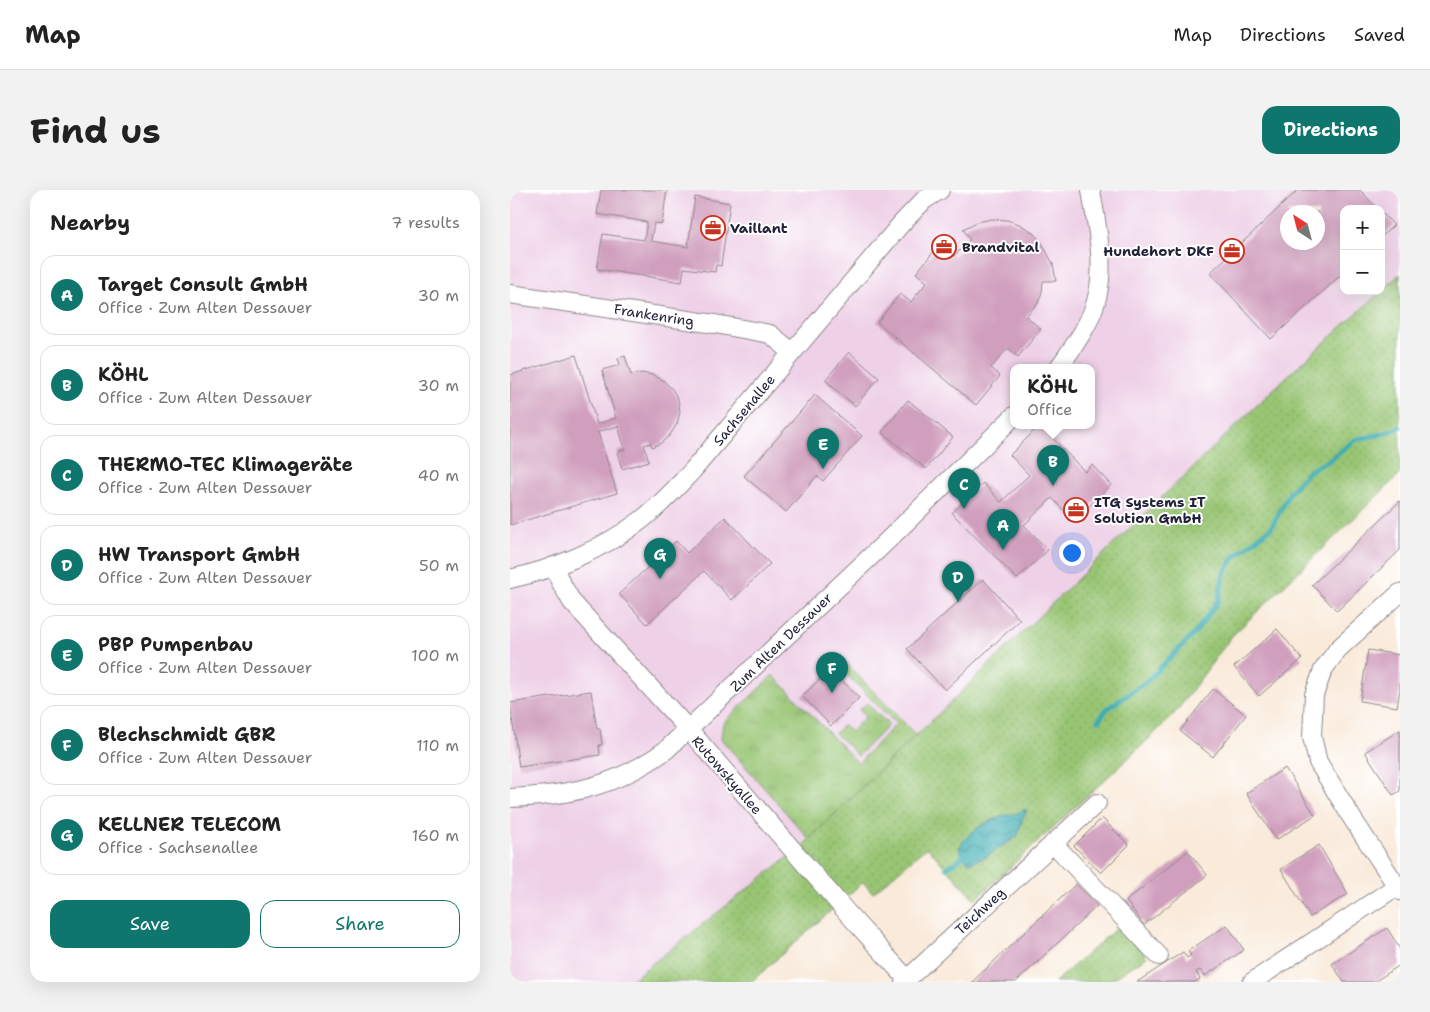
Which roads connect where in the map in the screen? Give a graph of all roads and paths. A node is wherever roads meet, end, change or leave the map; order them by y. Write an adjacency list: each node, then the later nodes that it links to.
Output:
1 (940, 190): 4 (street, Sachsenallee)
2 (1091, 190): 5 (street)
3 (510, 294): 4 (street, Frankenring)
4 (792, 352): 7 (street, Sachsenallee)
5 (1061, 364)
6 (1010, 420): 10 (street, Zum Alten Dessauer)
7 (554, 566): 8 (street, Sachsenallee); 10 (street, Rutowskyallee)
8 (510, 579)
9 (1400, 593): 14 (street)
10 (688, 730): 11 (street, Zum Alten Dessauer); 16 (street, Rutowskyallee)
11 (510, 798)
12 (1097, 804): 13 (street, Teichweg)
13 (1053, 843): 15 (street); 16 (street, Teichweg)
14 (1398, 889): 17 (street)
15 (1159, 956)
16 (906, 980)
17 (1252, 982)

